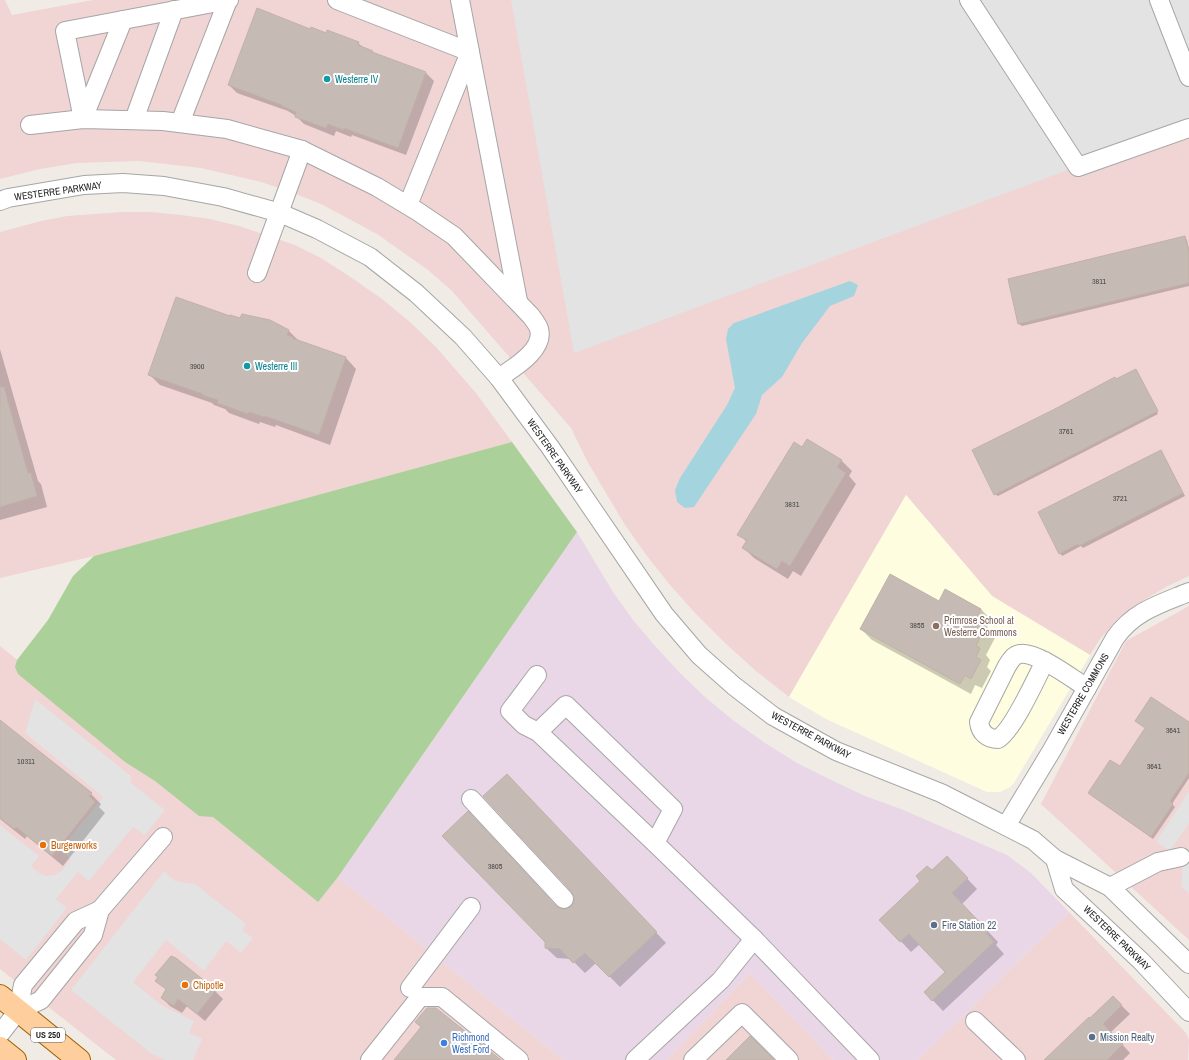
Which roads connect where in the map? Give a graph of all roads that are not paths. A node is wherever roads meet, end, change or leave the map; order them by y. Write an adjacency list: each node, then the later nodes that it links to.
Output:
1 (229, 0): 6 (street); 12 (street)
2 (337, 0): 8 (street)
3 (460, 0): 8 (street)
4 (969, 0): 14 (street)
5 (1159, 0): 9 (street)
6 (174, 10): 7 (street); 11 (street)
7 (122, 20): 10 (street); 10 (street)
8 (470, 52): 17 (street); 20 (street)
9 (1189, 76)
10 (83, 119): 11 (street); 13 (street)
11 (134, 120): 12 (street)
12 (180, 123): 15 (street)
13 (30, 125)
14 (1189, 128)
15 (302, 150): 17 (street); 18 (street)
16 (0, 201): 18 (street, WESTERRE PARKWAY)
17 (408, 205): 20 (street)
18 (280, 213): 19 (street); 21 (street, WESTERRE PARKWAY)
19 (257, 273)
20 (518, 301): 21 (street)
21 (499, 378): 28 (street, WESTERRE PARKWAY)
22 (1189, 592): 25 (street, WESTERRE COMMONS)
23 (1045, 661): 23 (street); 25 (street)
24 (537, 675): 26 (street)
25 (1087, 688): 28 (street, WESTERRE COMMONS)
26 (538, 732): 30 (street); 30 (street)
27 (471, 799): 34 (street)
28 (1006, 826): 32 (street, WESTERRE PARKWAY)
29 (163, 837): 40 (street)
30 (655, 843): 36 (street)
31 (1181, 856): 33 (street)
32 (1055, 859): 33 (street, WESTERRE PARKWAY); 41 (street, WESTERRE PARKWAY)
33 (1110, 887): 37 (street, WESTERRE PARKWAY)
34 (564, 899)
35 (471, 907): 38 (street)
36 (754, 939): 49 (street); 52 (street)
37 (1189, 964)
38 (410, 988)
39 (0, 996): 40 (main road, US 250)
40 (18, 1011): 43 (street); 46 (main road, US 250)
41 (1189, 1012)
42 (975, 1021): 53 (street)
43 (0, 1034)
44 (0, 1048): 45 (main road)
45 (15, 1060)
46 (79, 1060)
47 (370, 1060): 48 (street)
48 (519, 1060)
49 (635, 1060)
50 (693, 1060): 51 (street)
51 (789, 1060)
52 (870, 1060)
53 (1016, 1060)

